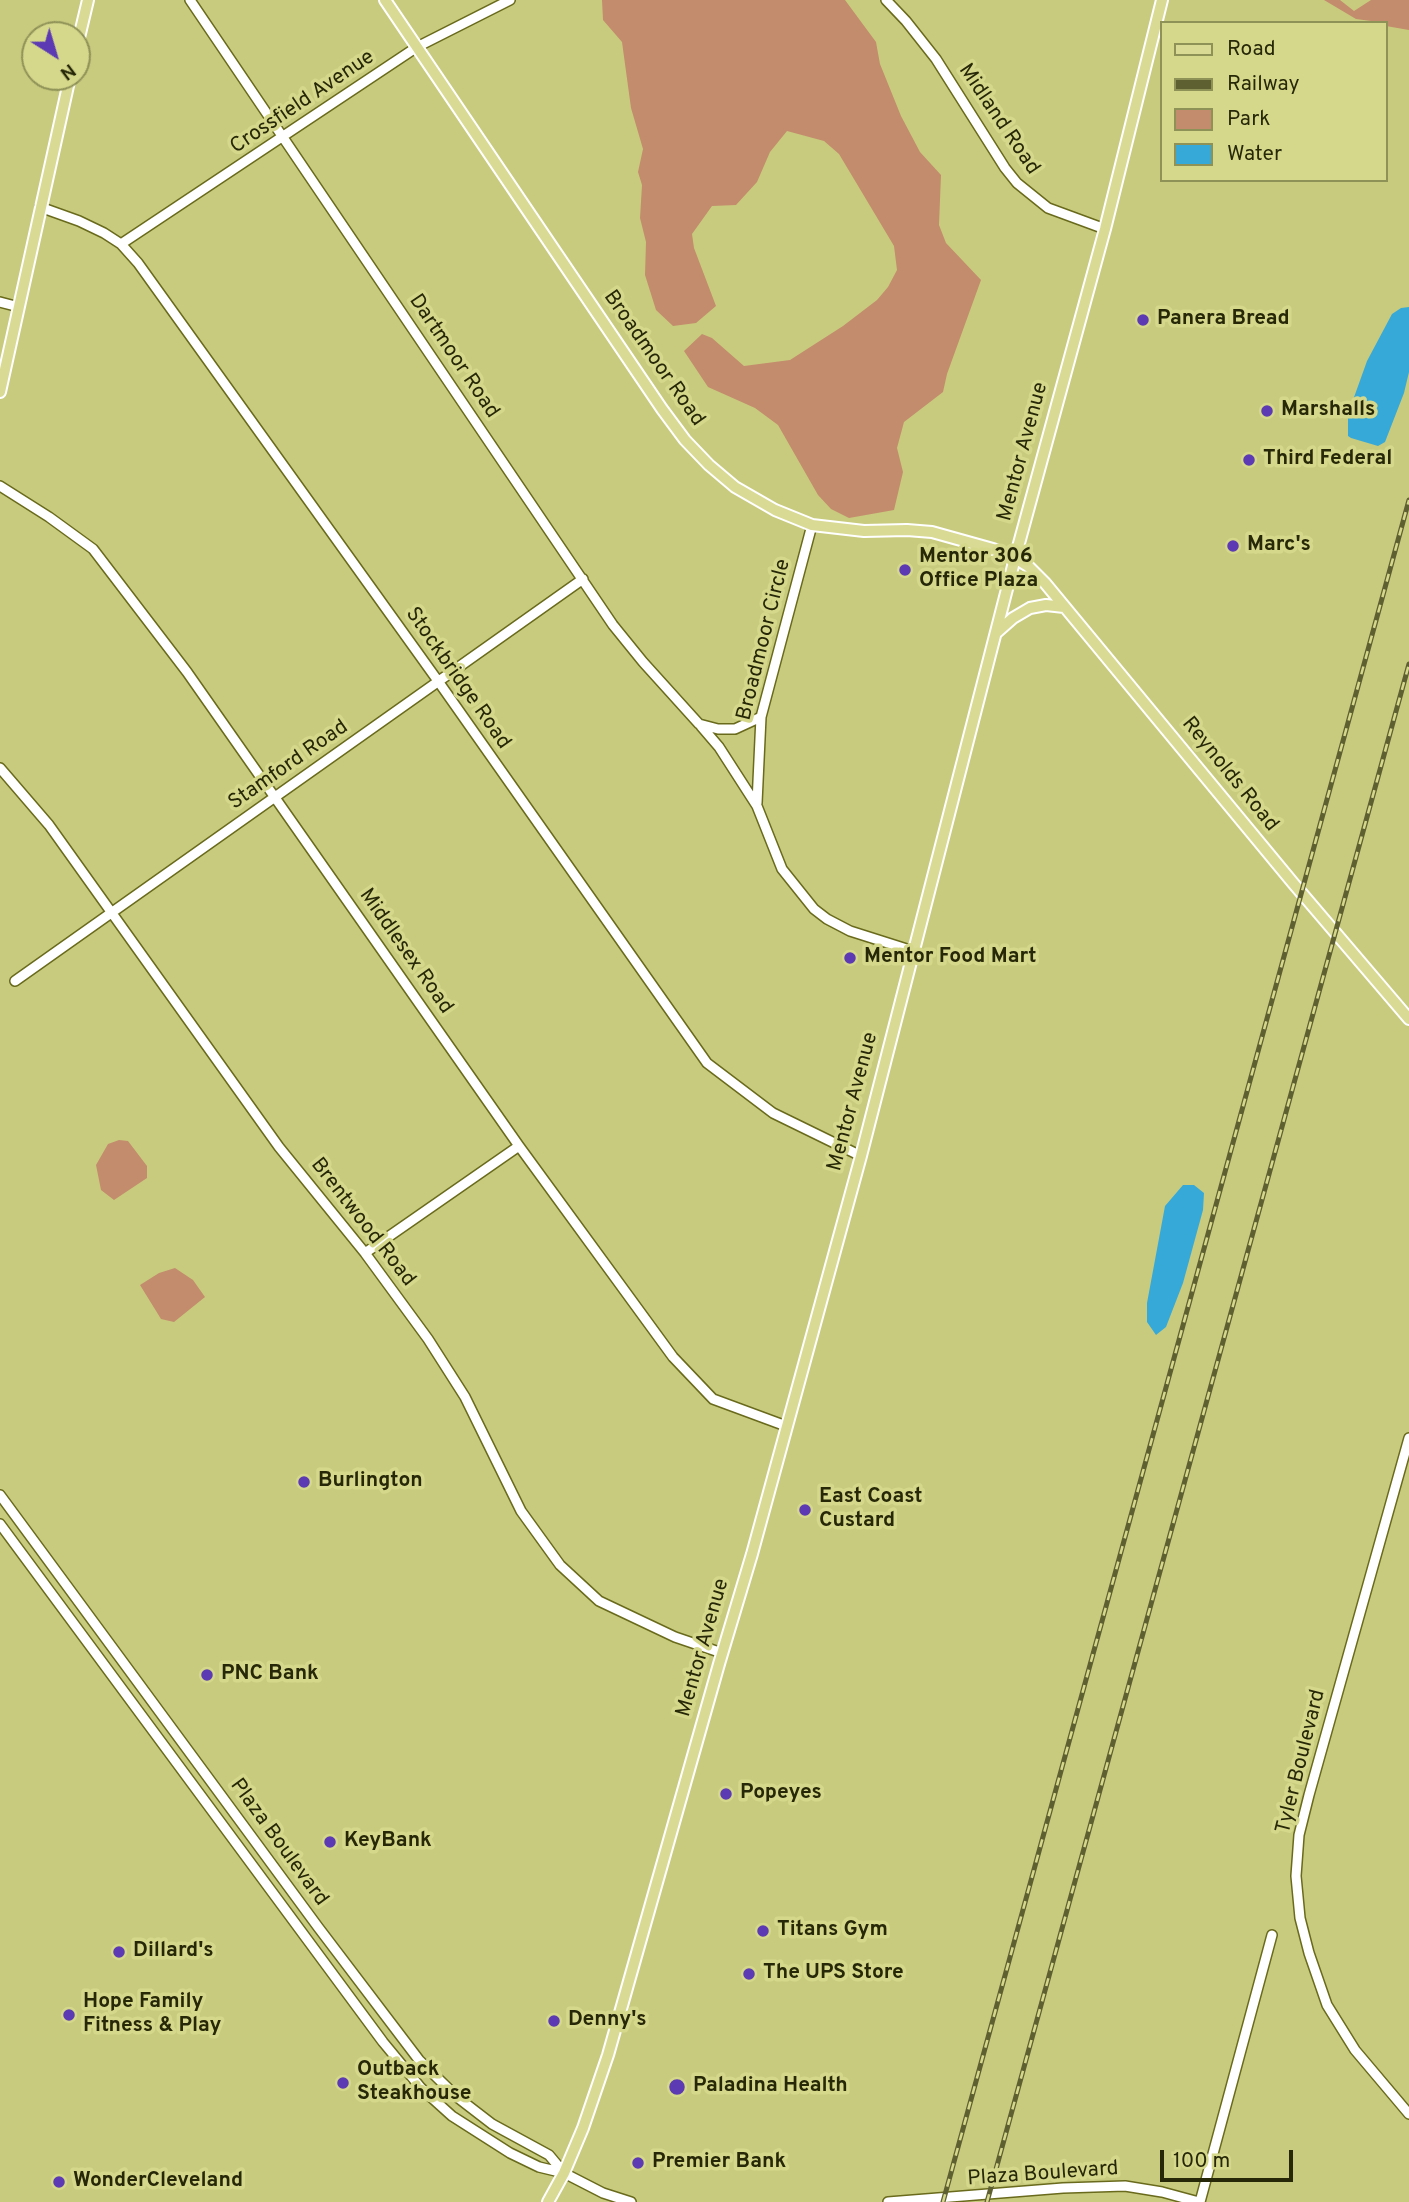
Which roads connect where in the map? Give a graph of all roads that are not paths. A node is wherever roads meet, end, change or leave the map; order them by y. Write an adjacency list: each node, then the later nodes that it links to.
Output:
1 (88, 0): 7 (main road)
2 (190, 0): 10 (street, Dartmoor Road)
3 (385, 0): 8 (main road, Broadmoor Road)
4 (510, 0): 8 (street, Crossfield Avenue)
5 (886, 0): 12 (street, Midland Road)
6 (1162, 0): 12 (main road, Mentor Avenue)
7 (83, 21)
8 (417, 47): 10 (street, Crossfield Avenue); 18 (main road, Broadmoor Road)
9 (67, 91): 11 (main road)
10 (283, 138): 13 (street, Crossfield Avenue); 20 (street, Dartmoor Road)
11 (40, 207): 13 (street, Stockbridge Road); 15 (main road)
12 (1105, 229): 19 (main road, Mentor Avenue)
13 (121, 244): 23 (street, Stockbridge Road)
14 (0, 302): 15 (street)
15 (19, 307): 16 (main road)
16 (0, 392)
17 (0, 486): 27 (street, Middlesex Road)
18 (812, 525): 19 (main road, Broadmoor Road); 24 (street, Broadmoor Circle)
19 (1015, 558): 21 (main road, Reynolds Road); 22 (main road, Mentor Avenue)
20 (583, 579): 23 (street, Stamford Road); 25 (street, Dartmoor Road)
21 (1064, 607): 22 (main road); 32 (main road, Reynolds Road)
22 (996, 633): 30 (main road, Mentor Avenue)
23 (438, 681): 27 (street, Stamford Road); 34 (street, Stockbridge Road)
24 (761, 717): 25 (street); 28 (street, Broadmoor Circle)
25 (699, 724): 28 (street, Dartmoor Road)
26 (0, 768): 29 (street, Brentwood Road)
27 (276, 798): 29 (street, Stamford Road); 33 (street, Middlesex Road)
28 (757, 806): 30 (street, Dartmoor Road)
29 (112, 912): 31 (street, Stamford Road); 35 (street, Brentwood Road)
30 (913, 951): 34 (main road, Mentor Avenue)
31 (15, 981)
32 (1409, 1019)
33 (519, 1146): 35 (street); 36 (street, Middlesex Road)
34 (861, 1156): 36 (main road, Mentor Avenue)
35 (365, 1253): 40 (street, Brentwood Road)
36 (786, 1426): 40 (main road, Mentor Avenue)
37 (1409, 1438): 42 (street, Tyler Boulevard)
38 (0, 1495): 43 (street, Plaza Boulevard)
39 (0, 1524): 43 (street, Plaza Boulevard)
40 (723, 1653): 43 (main road, Mentor Avenue)
41 (1272, 1935): 47 (street)
42 (1409, 2114)
43 (564, 2173): 44 (main road, Mentor Avenue); 45 (street, Plaza Boulevard)
44 (548, 2202)
45 (631, 2202)
46 (888, 2202): 47 (street, Plaza Boulevard)
47 (1200, 2202)

